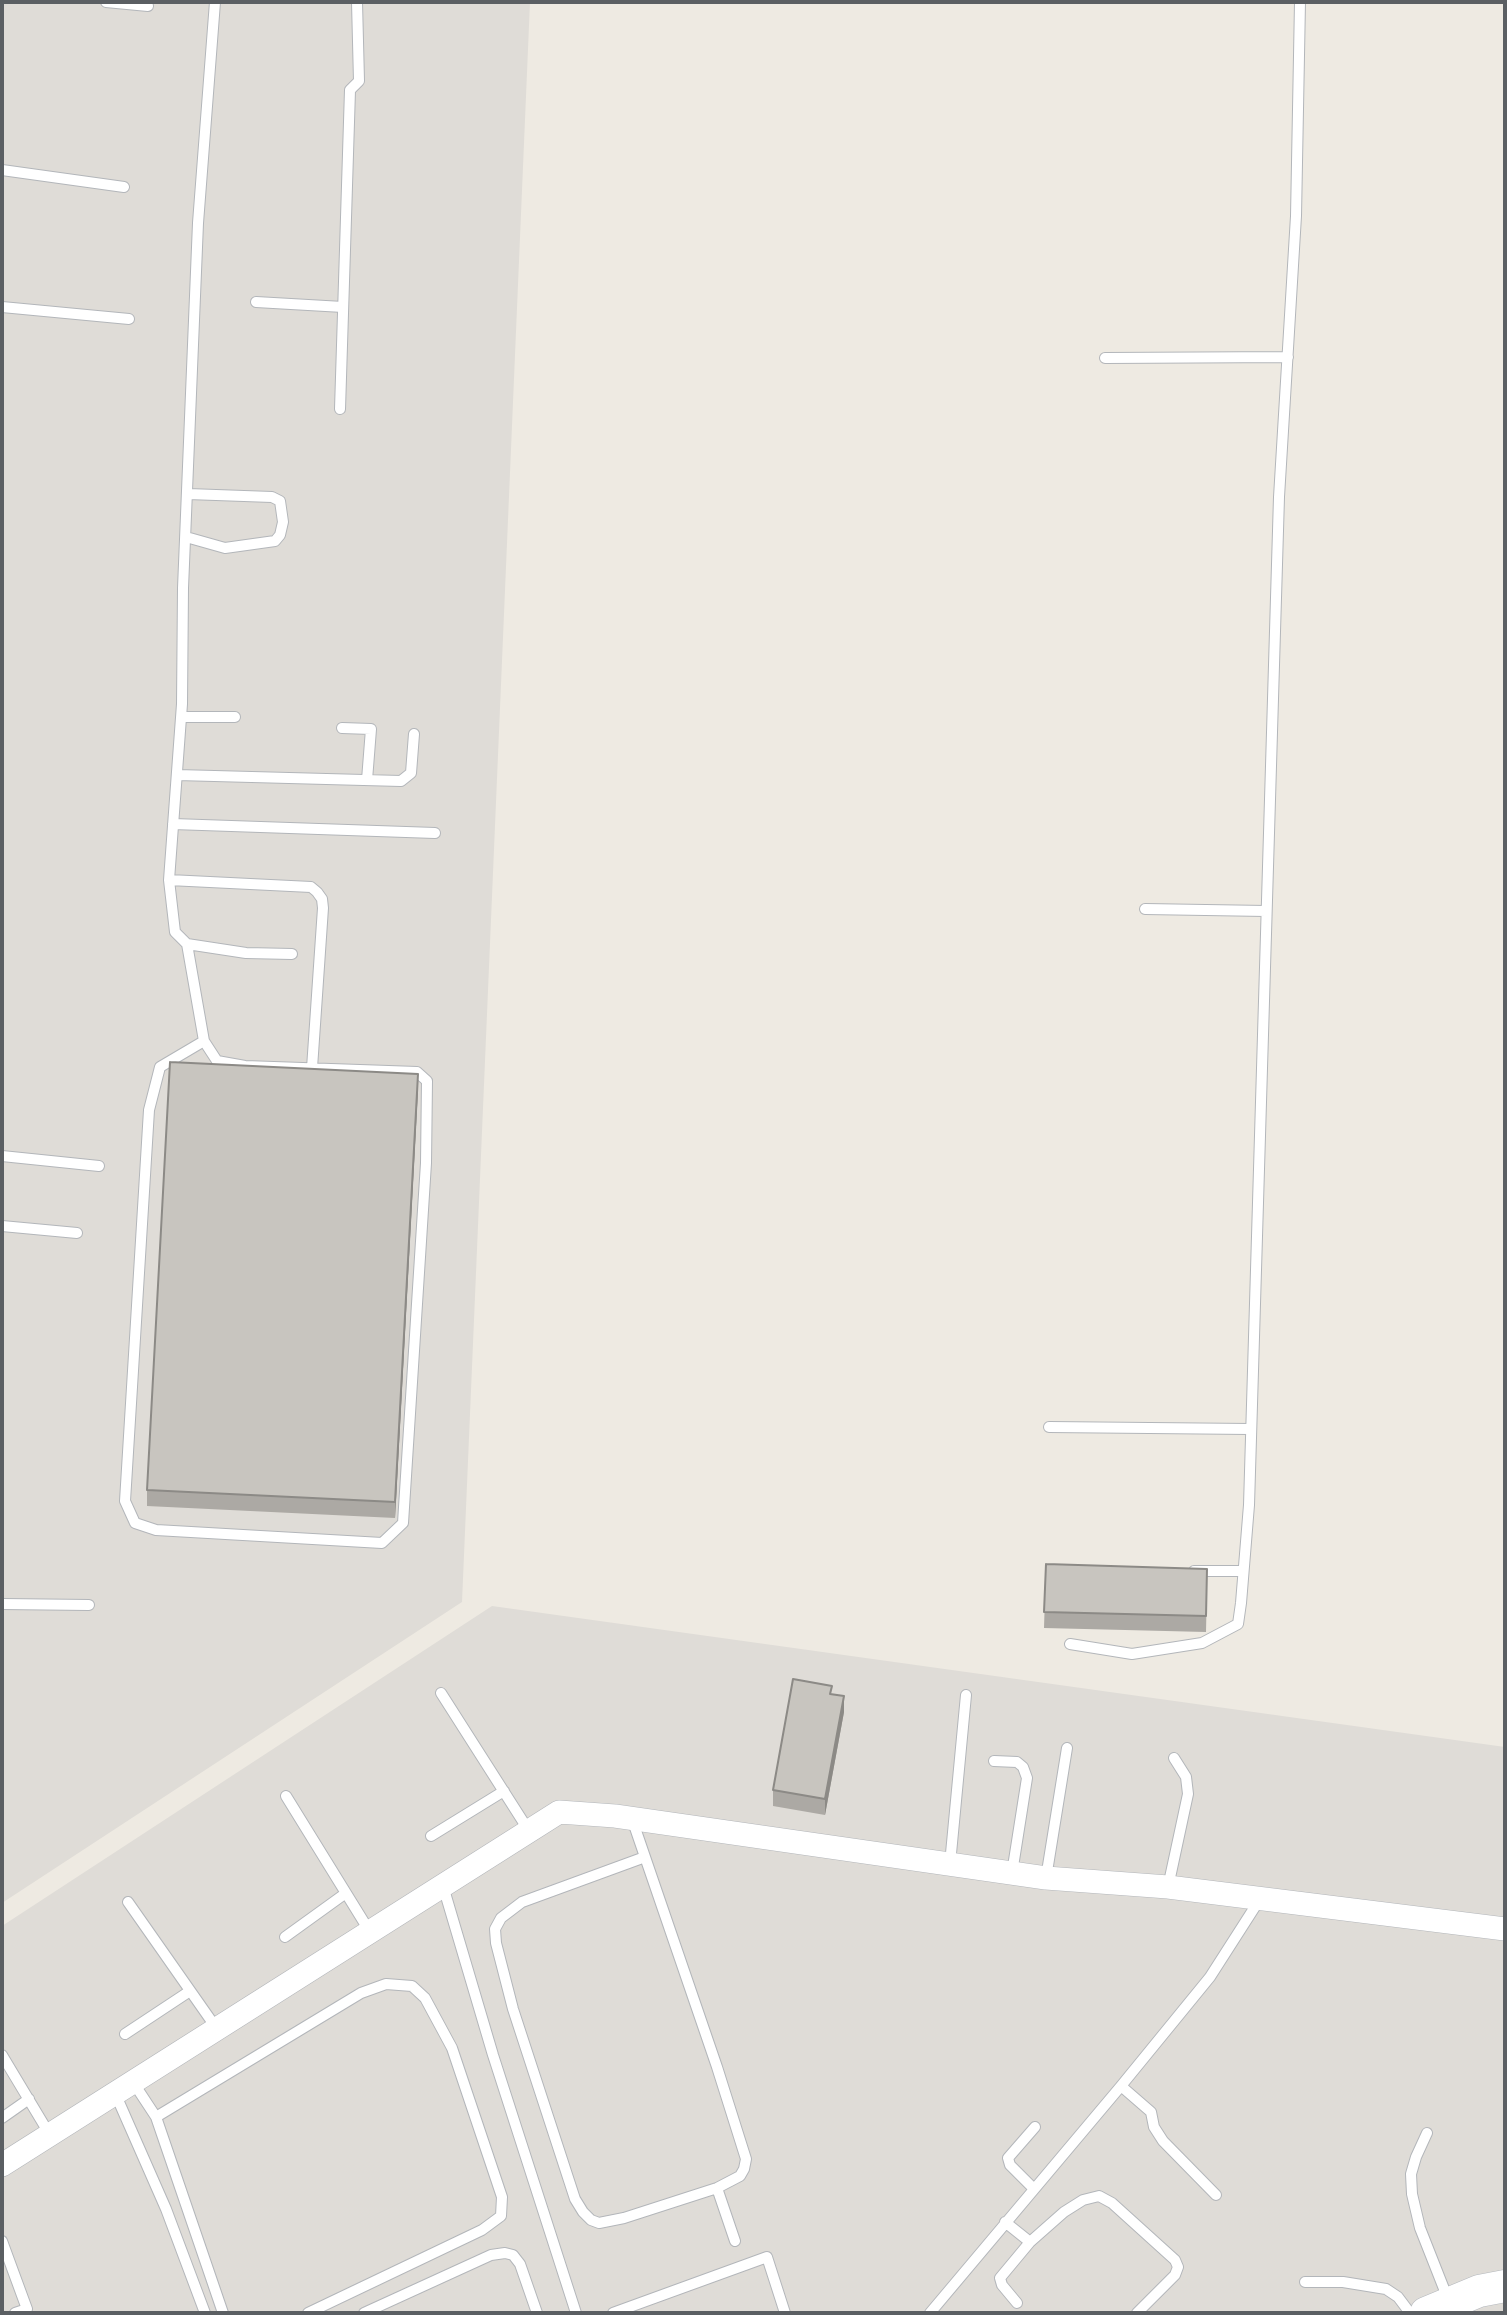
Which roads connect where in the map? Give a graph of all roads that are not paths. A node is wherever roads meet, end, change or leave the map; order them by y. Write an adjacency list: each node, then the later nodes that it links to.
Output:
1 (106, 2): 5 (lane)
2 (215, 2): 15 (lane)
3 (357, 2): 10 (lane)
4 (1300, 2): 12 (lane)
5 (148, 6)
6 (2, 170): 7 (lane)
7 (124, 187)
8 (256, 302): 10 (lane)
9 (2, 307): 11 (lane)
10 (343, 307): 14 (lane)
11 (129, 319)
12 (1287, 357): 13 (lane); 27 (lane)
13 (1105, 358)
14 (340, 409)
15 (188, 494): 16 (lane); 16 (lane)
16 (186, 537): 17 (lane)
17 (182, 717): 18 (lane); 21 (lane)
18 (235, 717)
19 (342, 728): 22 (lane)
20 (414, 734): 22 (lane)
21 (177, 775): 22 (lane); 23 (lane)
22 (367, 780)
23 (173, 824): 24 (lane); 25 (lane)
24 (435, 834)
25 (169, 880): 28 (lane); 31 (lane)
26 (1145, 909): 27 (lane)
27 (1266, 911): 37 (lane)
28 (187, 944): 29 (lane); 30 (lane)
29 (292, 954)
30 (204, 1041): 31 (lane); 31 (lane)
31 (312, 1068)
32 (2, 1156): 33 (lane)
33 (99, 1166)
34 (2, 1226): 35 (lane)
35 (77, 1233)
36 (1049, 1427): 37 (lane)
37 (1250, 1429): 39 (lane)
38 (1178, 1571): 39 (lane)
39 (1243, 1571): 42 (lane)
40 (2, 1604): 41 (lane)
41 (89, 1605)
42 (1070, 1644)
43 (440, 1693): 48 (lane)
44 (966, 1695): 54 (lane)
45 (1067, 1748): 56 (lane)
46 (1174, 1758): 58 (lane)
47 (994, 1761): 55 (lane)
48 (504, 1791): 51 (lane); 52 (lane)
49 (286, 1796): 59 (lane)
50 (632, 1819): 51 (street); 53 (lane); 54 (street)
51 (529, 1831): 57 (street)
52 (431, 1836)
53 (645, 1857): 78 (lane); 78 (lane)
54 (950, 1864): 55 (street)
55 (1012, 1873): 56 (street)
56 (1046, 1878): 58 (street)
57 (443, 1886): 63 (street); 95 (lane)
58 (1168, 1887): 60 (street)
59 (346, 1893): 63 (lane); 64 (lane)
60 (1260, 1899): 62 (street); 69 (lane)
61 (128, 1902): 65 (lane)
62 (1505, 1929)
63 (370, 1932): 66 (street)
64 (285, 1937)
65 (190, 1991): 66 (lane); 67 (lane)
66 (217, 2029): 70 (street)
67 (125, 2034)
68 (2, 2055): 71 (lane)
69 (1121, 2086): 79 (lane); 80 (lane)
70 (124, 2088): 72 (lane); 76 (street); 90 (lane)
71 (29, 2099): 73 (lane); 76 (lane)
72 (156, 2117): 91 (lane); 92 (lane)
73 (2, 2118)
74 (1035, 2127): 79 (lane)
75 (1427, 2133): 88 (lane)
76 (50, 2135): 77 (street)
77 (2, 2165)
78 (717, 2188): 83 (lane)
79 (1033, 2188): 81 (lane)
80 (1216, 2195)
81 (1005, 2222): 84 (lane); 98 (lane)
82 (2, 2241): 89 (lane)
83 (735, 2241)
84 (1030, 2242): 87 (lane); 99 (lane)
85 (1305, 2282): 100 (lane)
86 (1505, 2286): 88 (street)
87 (1017, 2303)
88 (1438, 2308)
89 (23, 2312)
90 (205, 2313)
91 (223, 2313)
92 (308, 2313)
93 (364, 2313): 94 (lane)
94 (537, 2313)
95 (576, 2313)
96 (613, 2313): 97 (lane)
97 (785, 2313)
98 (930, 2313)
99 (1137, 2313)
100 (1410, 2313)

